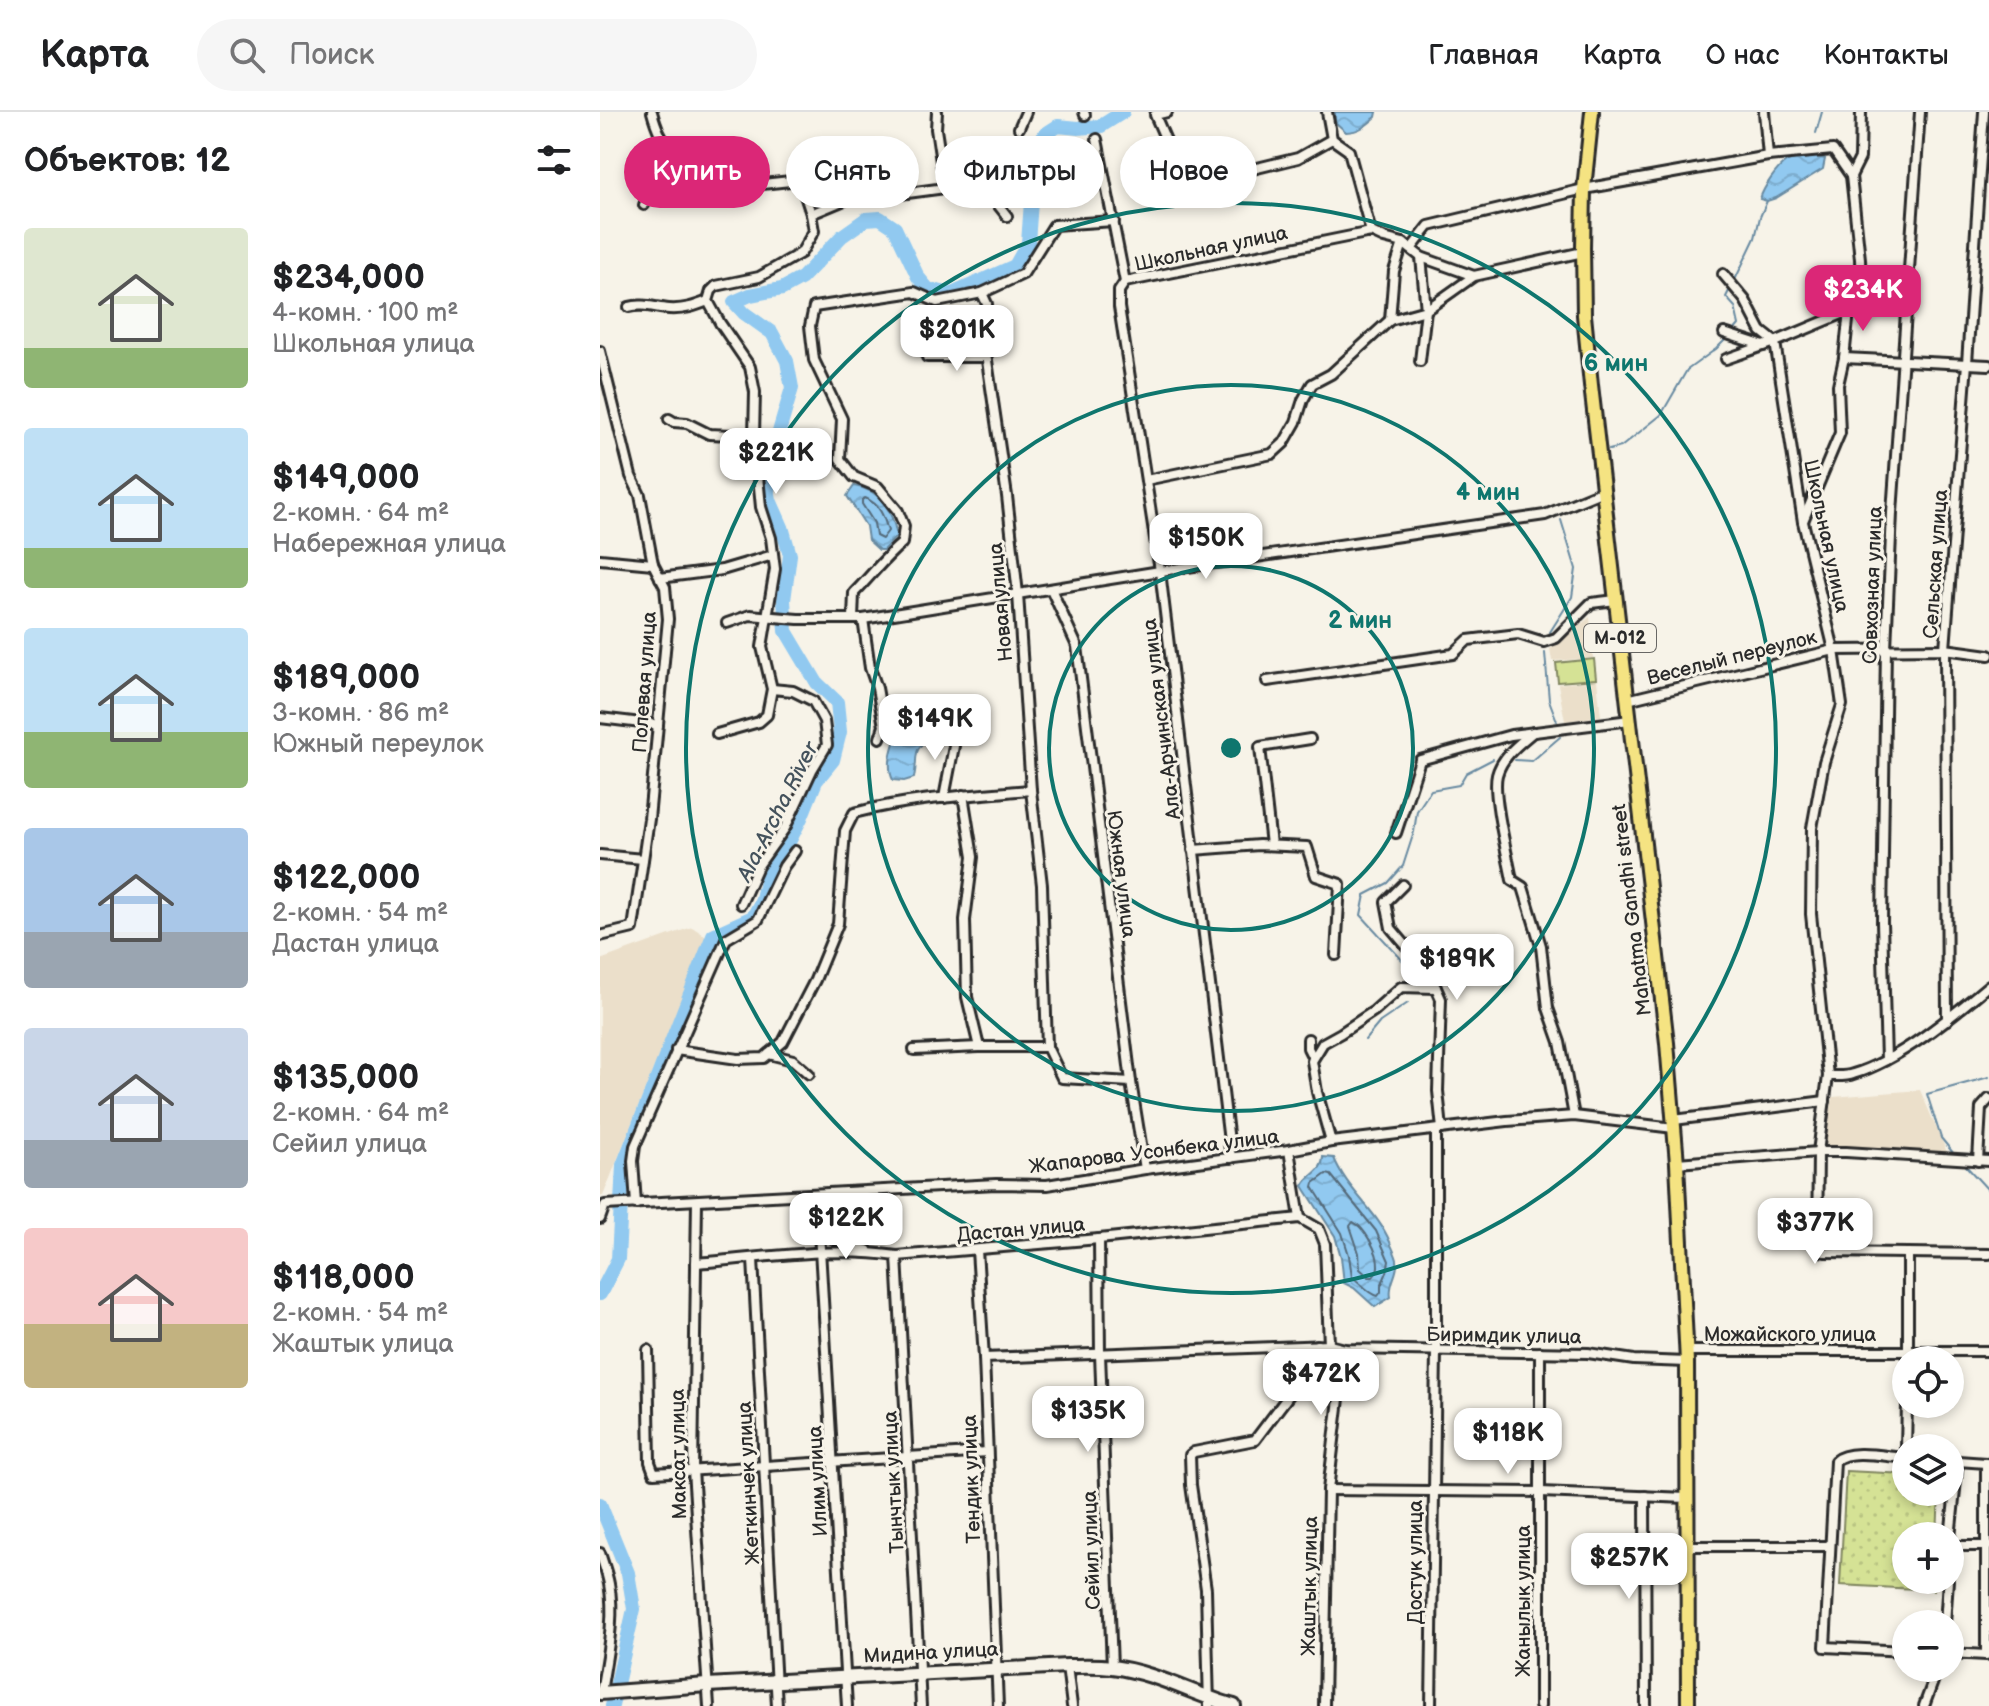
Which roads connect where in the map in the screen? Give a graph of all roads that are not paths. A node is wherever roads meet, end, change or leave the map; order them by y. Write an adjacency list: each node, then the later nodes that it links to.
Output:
1 (652, 112): 12 (street)
2 (937, 112): 13 (street)
3 (1026, 112): 11 (street)
4 (1327, 112): 15 (street)
5 (1592, 112): 21 (main road, Mahatma Gandhi street / М-012)
6 (1764, 112): 16 (street)
7 (1861, 112): 19 (street)
8 (1920, 112): 49 (street, Совхозная улица)
9 (1984, 112): 51 (street, Сельская улица)
10 (1164, 113): 14 (street)
11 (1019, 128)
12 (659, 136)
13 (937, 136)
14 (1164, 136)
15 (1332, 139): 17 (street); 27 (street)
16 (1768, 156): 19 (street); 21 (street)
17 (1257, 167)
18 (1104, 173): 26 (street, Ала-Арчинская улица)
19 (1851, 176): 39 (street)
20 (935, 189): 24 (street)
21 (1584, 189): 29 (street); 30 (main road, Mahatma Gandhi street / М-012)
22 (809, 208): 24 (street)
23 (1001, 208): 25 (street)
24 (811, 214): 36 (street)
25 (1007, 216)
26 (1114, 221): 34 (street, Ала-Арчинская улица); 35 (street)
27 (1371, 232): 28 (street); 34 (street, Школьная улица)
28 (1403, 243): 29 (street); 40 (street)
29 (1411, 249): 31 (street)
30 (1583, 252): 33 (street); 56 (main road, Mahatma Gandhi street / М-012)
31 (1421, 257): 33 (street); 38 (street)
32 (1723, 274): 42 (street)
33 (1474, 276): 38 (street)
34 (1125, 282): 55 (street, Ала-Арчинская улица)
35 (982, 293): 46 (street, Новая улица); 67 (street)
36 (708, 301): 37 (street); 54 (street)
37 (629, 307)
38 (1426, 310): 40 (street); 50 (street)
39 (1849, 311): 42 (street); 47 (street)
40 (1390, 320): 55 (street)
41 (1724, 333): 43 (street)
42 (1775, 342): 43 (street); 57 (street, Школьная улица)
43 (1764, 346): 48 (street)
44 (600, 351): 60 (street, Полевая улица)
45 (927, 357): 46 (street)
46 (986, 357): 64 (street, Новая улица)
47 (1844, 358): 49 (street); 57 (street)
48 (1726, 359)
49 (1902, 360): 51 (street); 69 (street, Совхозная улица)
50 (1420, 361)
51 (1967, 363): 52 (street); 70 (street, Сельская улица)
52 (1989, 365)
53 (669, 419): 54 (street)
54 (754, 436): 58 (street)
55 (1146, 480): 61 (street, Ала-Арчинская улица)
56 (1603, 491): 61 (street); 65 (main road, Mahatma Gandhi street / М-012)
57 (1803, 522): 71 (street, Школьная улица)
58 (773, 555): 62 (street); 66 (street)
59 (600, 559): 60 (street)
60 (653, 564): 62 (street, Полевая улица)
61 (1160, 571): 63 (street); 89 (street, Ала-Арчинская улица)
62 (660, 578): 78 (street, Полевая улица)
63 (1051, 589): 64 (street); 110 (street, Южная улица)
64 (1018, 594): 67 (street); 84 (street, Новая улица)
65 (1616, 600): 73 (street); 75 (main road, Mahatma Gandhi street / М-012)
66 (766, 617): 67 (street); 68 (street); 74 (street)
67 (858, 619): 82 (street)
68 (727, 623)
69 (1886, 648): 70 (street, Веселый переулок); 71 (street, Веселый переулок); 107 (street, Совхозная улица)
70 (1945, 649): 72 (street, Веселый переулок); 99 (street, Сельская улица)
71 (1834, 650): 75 (street, Веселый переулок); 109 (street, Школьная улица)
72 (1989, 655)
73 (1267, 681)
74 (772, 689): 81 (street); 94 (street)
75 (1627, 700): 77 (main road, Mahatma Gandhi street / М-012)
76 (600, 718): 78 (street)
77 (1630, 720): 80 (street); 114 (main road, Mahatma Gandhi street / М-012)
78 (658, 725): 92 (street, Полевая улица)
79 (952, 727): 86 (street)
80 (1533, 732): 87 (street); 113 (street)
81 (717, 734)
82 (880, 738)
83 (1310, 739): 88 (street)
84 (1031, 790): 85 (street); 102 (street, Новая улица)
85 (963, 795): 86 (street); 101 (street)
86 (944, 798): 105 (street)
87 (1396, 833)
88 (1271, 845): 89 (street); 96 (street)
89 (1193, 850): 119 (street, Ала-Арчинская улица)
90 (795, 851): 103 (street)
91 (600, 855): 92 (street)
92 (643, 859): 95 (street, Полевая улица)
93 (1403, 885): 98 (street)
94 (741, 904)
95 (600, 936)
96 (1336, 955)
97 (1989, 985): 99 (street)
98 (1436, 988): 106 (street); 115 (street, Достук улица)
99 (1947, 1020): 107 (street)
100 (1308, 1039): 106 (street)
101 (979, 1047): 102 (street); 104 (street)
102 (1047, 1047): 110 (street)
103 (676, 1050): 105 (street); 126 (street)
104 (914, 1050)
105 (769, 1054): 108 (street)
106 (1313, 1058): 116 (street)
107 (1886, 1060): 109 (street)
108 (809, 1074)
109 (1828, 1076): 112 (street, Школьная улица)
110 (1131, 1082): 123 (street, Южная улица)
111 (1989, 1099): 120 (street)
112 (1825, 1101): 114 (street, Жапарова Усонбека улица); 118 (street, Школьная улица)
113 (1574, 1116): 114 (street, Жапарова Усонбека улица); 115 (street, Жапарова Усонбека улица)
114 (1674, 1124): 122 (main road, Mahatma Gandhi street / М-012)
115 (1439, 1130): 116 (street, Жапарова Усонбека улица); 144 (street, Достук улица)
116 (1331, 1142): 117 (street, Жапарова Усонбека улица)
117 (1289, 1150): 119 (street, Жапарова Усонбека улица); 127 (street)
118 (1818, 1152): 120 (street); 122 (street); 133 (street, Школьная улица)
119 (1231, 1158): 123 (street, Жапарова Усонбека улица)
120 (1978, 1161): 121 (street)
121 (1989, 1161)
122 (1677, 1163): 150 (main road, Mahatma Gandhi street)
123 (1145, 1169): 124 (street, Жапарова Усонбека улица)
124 (820, 1194): 125 (street, Жапарова Усонбека улица); 129 (street, Илим улица)
125 (697, 1201): 126 (street, Жапарова Усонбека улица); 138 (street, Максат улица)
126 (636, 1204): 128 (street, Жапарова Усонбека улица)
127 (1300, 1218): 130 (street, Дастан улица); 140 (street)
128 (600, 1219)
129 (819, 1232): 132 (street, Илим улица); 134 (street)
130 (1099, 1239): 131 (street, Дастан улица); 148 (street, Сейил улица)
131 (977, 1250): 136 (street, Дастан улица); 151 (street, Тендик улица)
132 (822, 1253): 134 (street, Дастан улица); 137 (street, Дастан улица); 155 (street, Илим улица)
133 (1908, 1253): 135 (street); 141 (street)
134 (884, 1254): 136 (street, Дастан улица)
135 (1989, 1254)
136 (897, 1256): 154 (street, Тынчтык улица)
137 (753, 1259): 138 (street, Дастан улица); 157 (street, Жеткинчек улица)
138 (696, 1263): 158 (street, Максат улица)
139 (1317, 1345): 140 (street, Биримдик улица); 148 (street, Биримдик улица); 180 (street)
140 (1329, 1345): 142 (street, Биримдик улица)
141 (1908, 1346)
142 (1345, 1349): 144 (street, Биримдик улица); 159 (street)
143 (648, 1350): 158 (street)
144 (1436, 1351): 146 (street, Биримдик улица); 160 (street, Достук улица)
145 (1989, 1351): 147 (street, Можайского улица)
146 (1540, 1352): 150 (street, Биримдик улица); 161 (street, Жанылык улица)
147 (1964, 1353)
148 (1100, 1354): 151 (street, Биримдик улица); 172 (street, Сейил улица)
149 (1892, 1356): 150 (street, Можайского улица)
150 (1686, 1357): 163 (main road, Mahatma Gandhi street)
151 (984, 1358): 152 (street, Тендик улица)
152 (987, 1452): 154 (street); 173 (street, Тендик улица)
153 (1892, 1457): 165 (street)
154 (909, 1458): 155 (street); 174 (street, Тынчтык улица)
155 (833, 1462): 157 (street); 175 (street, Илим улица)
156 (1964, 1462): 167 (street)
157 (764, 1466): 158 (street); 176 (street, Жеткинчек улица)
158 (693, 1470): 178 (street, Максат улица)
159 (1328, 1490): 160 (street, Жаштык улица); 188 (street, Жаштык улица)
160 (1433, 1491): 161 (street, Жаштык улица); 189 (street, Достук улица)
161 (1541, 1492): 162 (street, Жаштык улица); 190 (street, Жанылык улица)
162 (1645, 1496): 163 (street, Жаштык улица); 191 (street)
163 (1687, 1498): 164 (main road, Mahatma Gandhi street)
164 (1688, 1546): 165 (street); 192 (main road, Mahatma Gandhi street)
165 (1830, 1546): 169 (street)
166 (1964, 1546): 167 (street)
167 (1987, 1546): 170 (street)
168 (600, 1553): 179 (street)
169 (1892, 1650)
170 (1964, 1654)
171 (1067, 1666): 172 (street, Мидина улица); 173 (street, Мидина улица); 186 (street)
172 (1112, 1667): 180 (street, Мидина улица)
173 (996, 1670): 174 (street, Мидина улица); 185 (street, Тендик улица)
174 (919, 1674): 175 (street, Мидина улица); 184 (street, Тынчтык улица)
175 (846, 1678): 176 (street, Мидина улица); 183 (street, Илим улица)
176 (776, 1682): 178 (street, Мидина улица); 182 (street, Жеткинчек улица)
177 (1933, 1682): 193 (street)
178 (707, 1685): 179 (street, Мидина улица); 181 (street, Максат улица)
179 (602, 1693)
180 (1209, 1702): 187 (street, Мидина улица)
181 (709, 1706)
182 (777, 1706)
183 (847, 1706)
184 (921, 1706)
185 (998, 1706)
186 (1072, 1706)
187 (1234, 1706)
188 (1324, 1706)
189 (1431, 1706)
190 (1540, 1706)
191 (1646, 1706)
192 (1688, 1706)
193 (1924, 1706)

